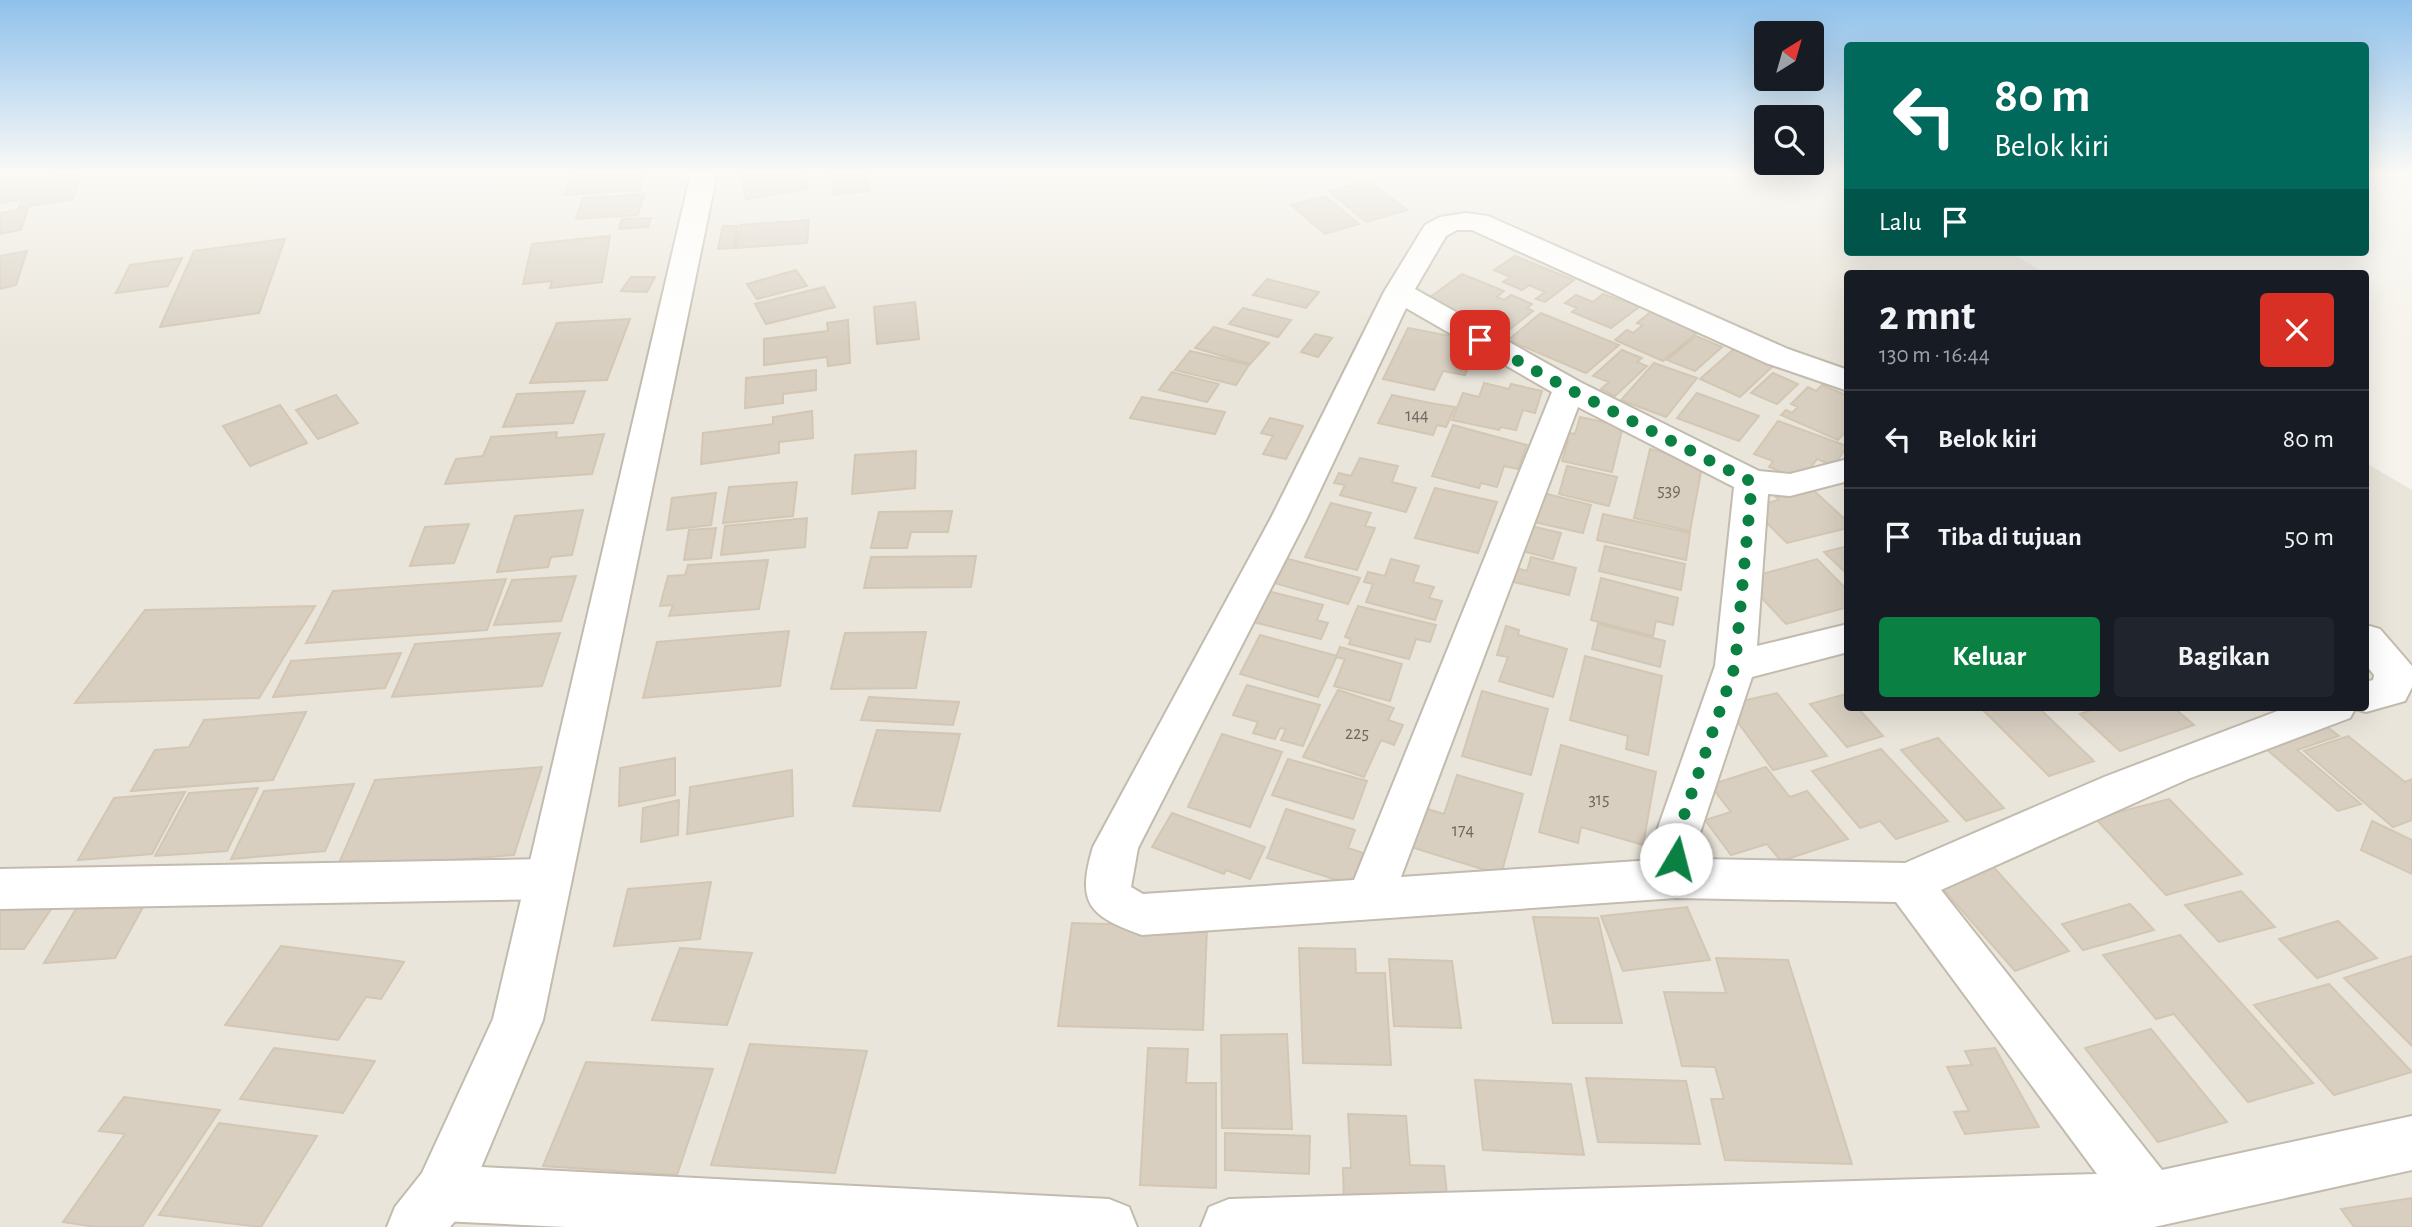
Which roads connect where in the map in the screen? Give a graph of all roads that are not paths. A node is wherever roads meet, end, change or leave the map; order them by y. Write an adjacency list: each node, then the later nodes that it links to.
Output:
1 (691, 230): 15 (street)
2 (1436, 230): 4 (street)
3 (1496, 230): 5 (street)
4 (1399, 292): 6 (street); 18 (street)
5 (1844, 380)
6 (1569, 389): 8 (street); 18 (street)
7 (1844, 471): 8 (street)
8 (1752, 482): 11 (street)
9 (1844, 639): 11 (street)
10 (2369, 642): 12 (street)
11 (1735, 666): 14 (street)
12 (2369, 696)
13 (2323, 711): 16 (street)
14 (1676, 878): 16 (street); 18 (street)
15 (549, 879): 17 (street); 21 (street)
16 (1908, 883): 20 (street)
17 (0, 889)
18 (1370, 898)
19 (2412, 1143): 20 (street)
20 (2151, 1200): 23 (street)
21 (428, 1210): 22 (street)
22 (1109, 1227)
23 (1229, 1227)

